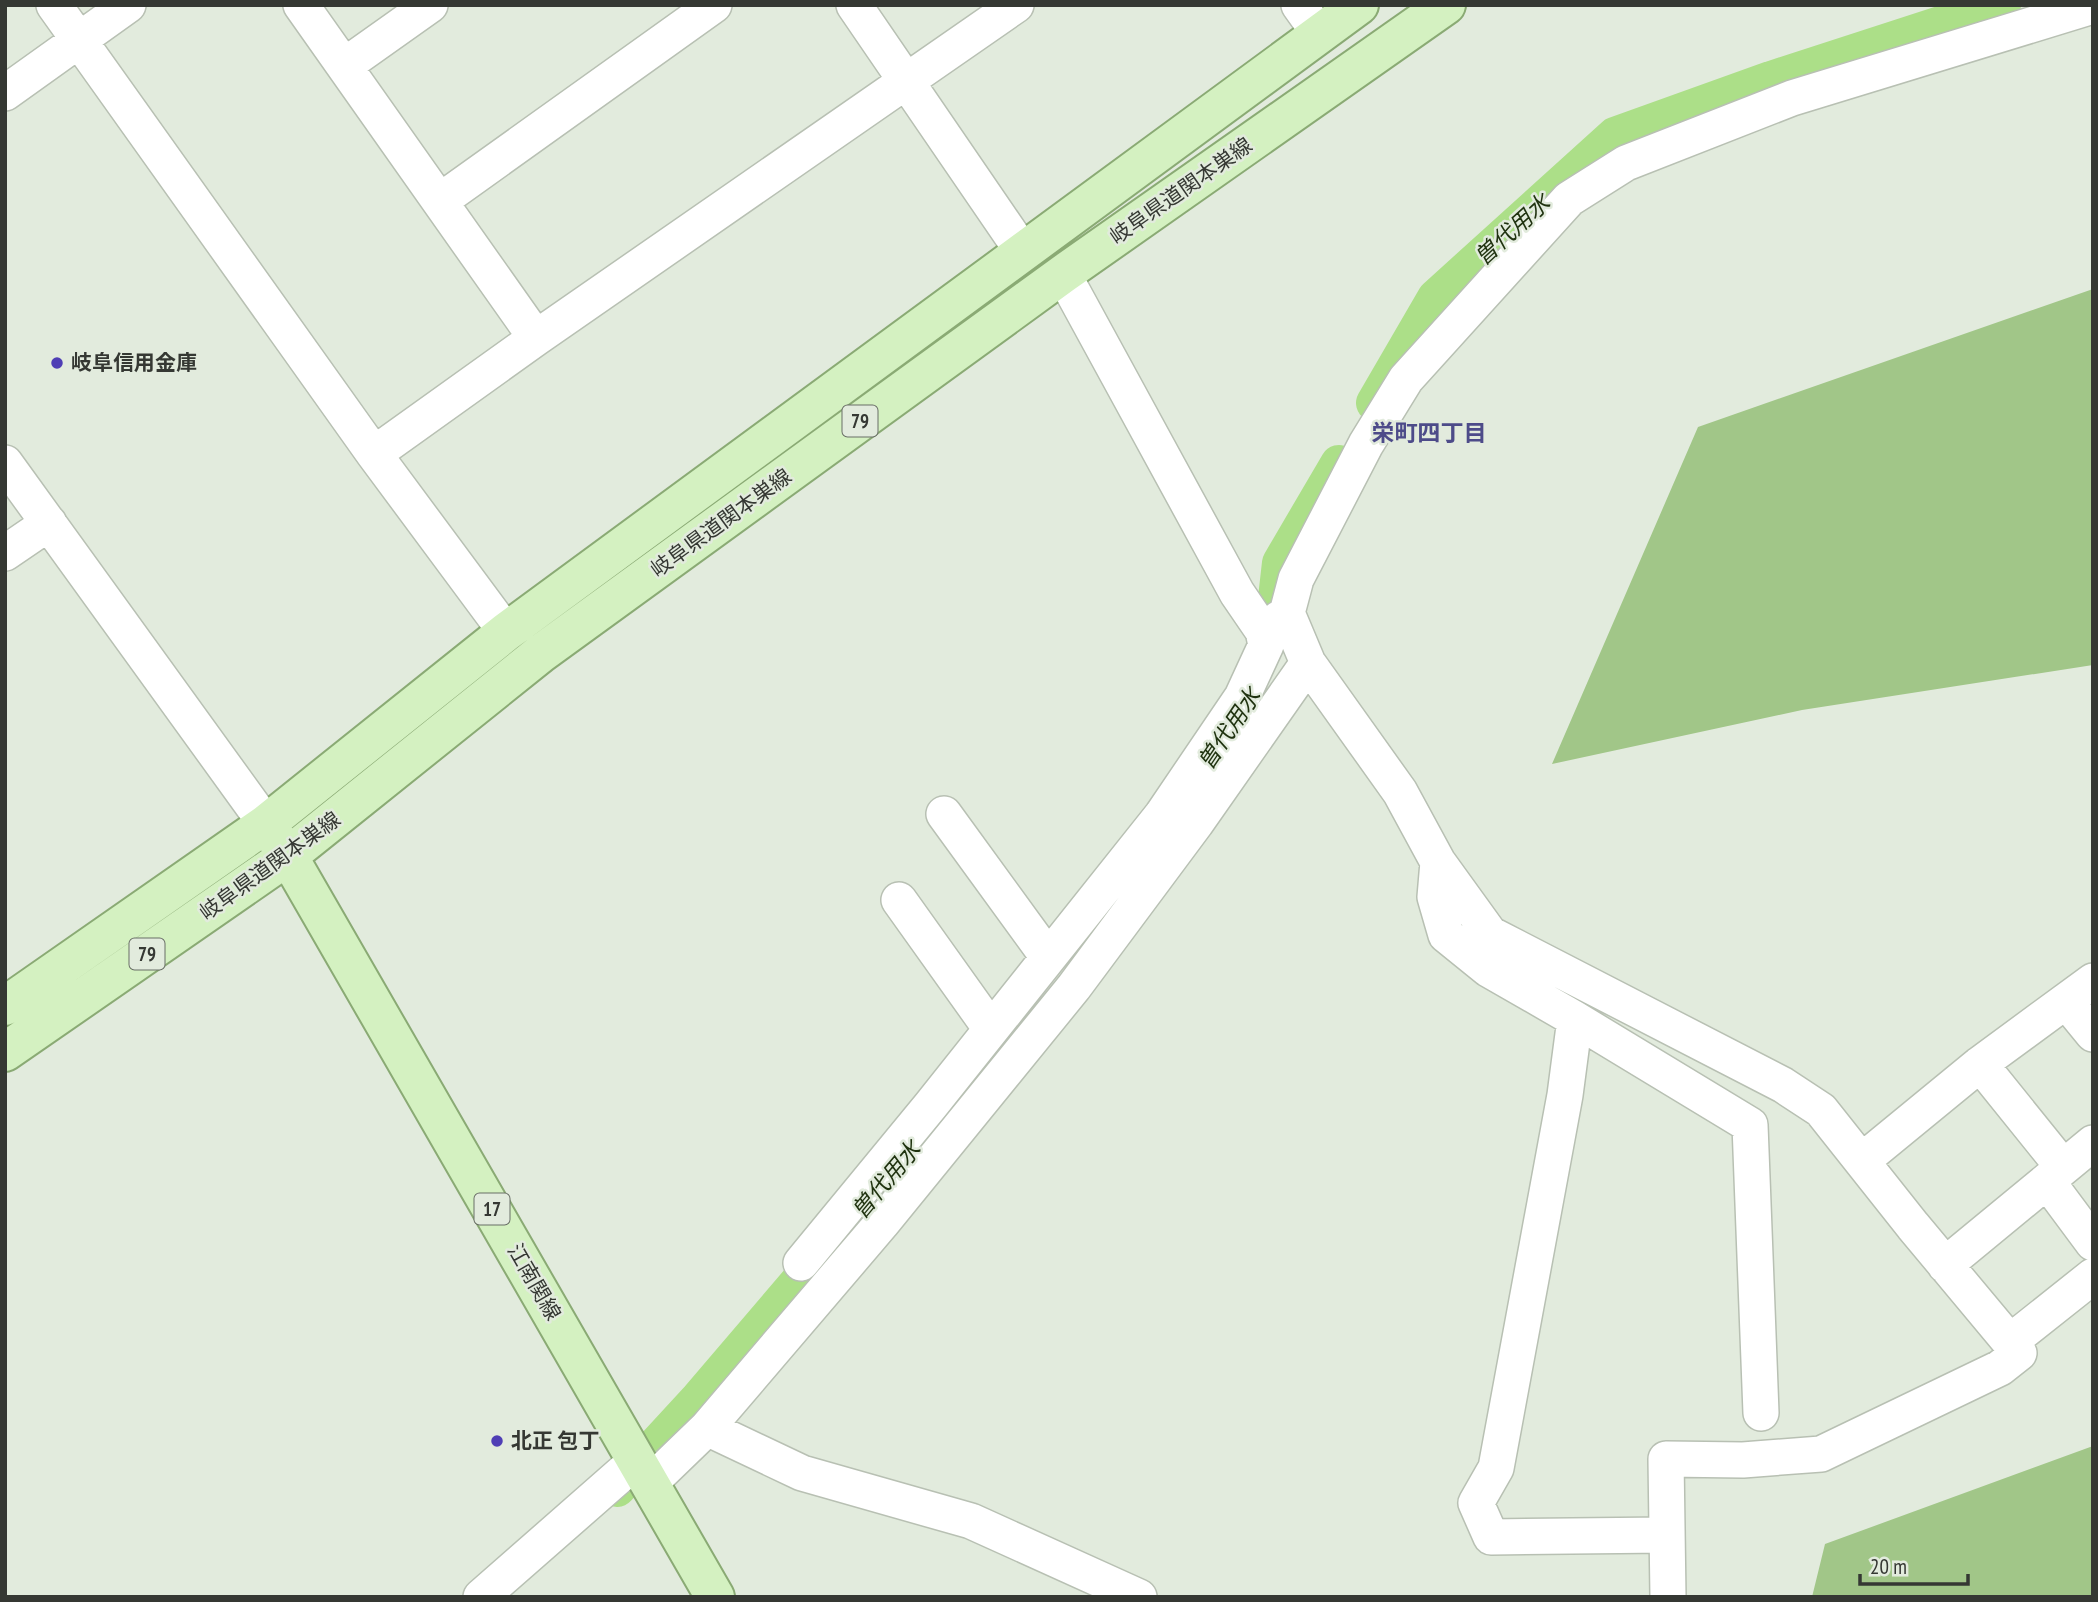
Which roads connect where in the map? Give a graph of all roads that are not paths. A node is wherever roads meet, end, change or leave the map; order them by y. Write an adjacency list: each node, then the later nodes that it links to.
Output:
1 (54, 5): 12 (street)
2 (128, 5): 12 (street)
3 (301, 5): 13 (street)
4 (429, 5): 13 (street)
5 (714, 5): 16 (street)
6 (854, 5): 14 (street)
7 (1016, 5): 14 (street)
8 (1359, 5): 11 (main road, 岐阜県道関本巣線 / 79)
9 (1446, 5): 18 (main road, 岐阜県道関本巣線 / 79)
10 (2093, 6): 24 (street)
11 (1309, 19): 17 (main road, 岐阜県道関本巣線 / 79)
12 (80, 40): 15 (street); 20 (street)
13 (344, 66): 16 (street)
14 (908, 82): 17 (street); 19 (street)
15 (5, 93)
16 (440, 201): 19 (street)
17 (1023, 252): 25 (main road, 岐阜県道関本巣線 / 79)
18 (1063, 274): 24 (street); 29 (main road, 岐阜県道関本巣線 / 79)
19 (536, 338): 20 (street)
20 (374, 454): 25 (street)
21 (5, 463): 22 (street)
22 (49, 523): 23 (street); 28 (street)
23 (5, 553)
24 (1275, 622): 26 (street); 32 (street)
25 (506, 632): 28 (main road, 岐阜県道関本巣線 / 79)
26 (1308, 663): 30 (street); 49 (street)
27 (944, 814): 32 (street)
28 (266, 824): 29 (main road, 江南関線 / 17); 34 (main road, 岐阜県道関本巣線 / 79)
29 (288, 856): 38 (main road, 岐阜県道関本巣線 / 79); 50 (main road, 江南関線 / 17)
30 (1438, 862): 35 (street); 41 (street)
31 (899, 900): 36 (street)
32 (1048, 957): 36 (street)
33 (2079, 991): 37 (street); 39 (street)
34 (5, 1006)
35 (1575, 1019): 48 (street); 51 (street)
36 (991, 1029): 44 (street)
37 (2093, 1034)
38 (5, 1052)
39 (1980, 1063): 41 (street); 42 (street)
40 (2093, 1143): 42 (street)
41 (1863, 1160): 45 (street)
42 (2055, 1174): 43 (street); 45 (street)
43 (2093, 1243)
44 (801, 1263)
45 (1945, 1265): 47 (street)
46 (2093, 1276): 47 (street)
47 (2010, 1342): 51 (street)
48 (1761, 1413)
49 (707, 1428): 50 (street); 54 (street)
50 (643, 1472): 52 (street); 53 (main road, 江南関線 / 17)
51 (1666, 1535): 55 (street)
52 (481, 1597)
53 (715, 1597)
54 (1139, 1597)
55 (1668, 1597)

